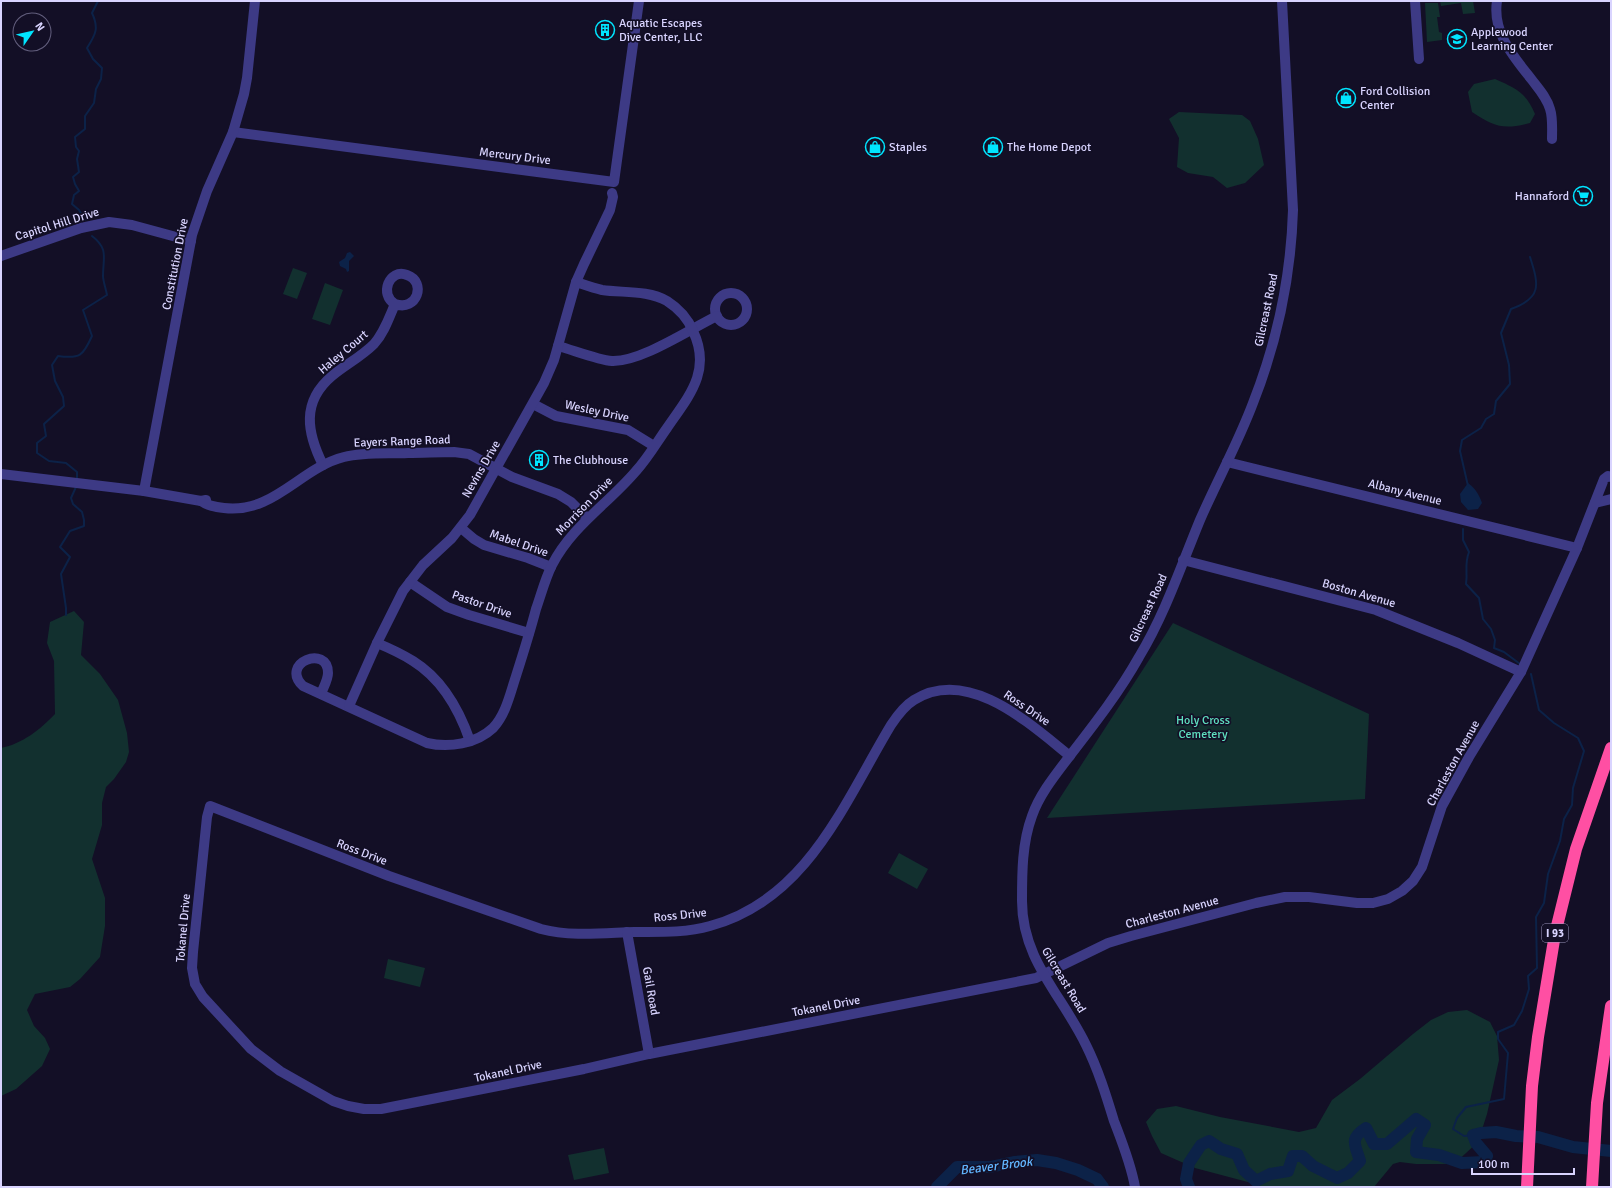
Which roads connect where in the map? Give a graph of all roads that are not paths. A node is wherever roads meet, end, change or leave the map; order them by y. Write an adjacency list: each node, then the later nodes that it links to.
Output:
1 (255, 1): 7 (street, Constitution Drive)
2 (639, 1): 9 (street)
3 (1282, 1): 19 (street, Gilcreast Road)
4 (1415, 1): 6 (street)
5 (1497, 1): 8 (street)
6 (1419, 59)
7 (232, 132): 9 (street, Mercury Drive); 10 (street, Constitution Drive)
8 (1552, 139)
9 (614, 182): 12 (street, Nevins Drive)
10 (191, 241): 11 (street, Capitol Hill Drive); 24 (street, Constitution Drive)
11 (1, 256)
12 (576, 282): 15 (street, Morrison Drive); 16 (street, Nevins Drive)
13 (395, 304): 20 (street, Haley Court)
14 (717, 316): 15 (street)
15 (692, 328): 16 (street); 18 (street, Morrison Drive)
16 (558, 346): 17 (street, Nevins Drive)
17 (533, 404): 18 (street, Wesley Drive); 21 (street, Nevins Drive)
18 (654, 446): 27 (street, Morrison Drive)
19 (1227, 462): 29 (street, Albany Avenue); 30 (street, Gilcreast Road)
20 (323, 465): 21 (street, Eayers Range Road); 24 (street, Eayers Range Road)
21 (496, 469): 27 (street, Eayers Range Road); 28 (street, Nevins Drive)
22 (1, 474): 24 (street)
23 (1611, 477): 26 (street, Charleston Avenue)
24 (144, 491)
25 (1611, 499): 26 (street)
26 (1595, 503): 29 (street, Charleston Avenue)
27 (587, 518): 31 (street, Morrison Drive)
28 (461, 528): 31 (street, Mabel Drive); 32 (street, Nevins Drive)
29 (1577, 548): 35 (street, Charleston Avenue)
30 (1184, 560): 35 (street, Boston Avenue); 40 (street, Gilcreast Road)
31 (551, 567): 33 (street, Morrison Drive)
32 (410, 582): 33 (street, Pastor Drive); 34 (street, Nevins Drive)
33 (529, 633): 38 (street, Morrison Drive)
34 (377, 642): 37 (street, Nevins Drive); 38 (street)
35 (1521, 672): 43 (street, Charleston Avenue)
36 (321, 694): 37 (street, Morrison Drive)
37 (349, 706): 38 (street, Morrison Drive)
38 (470, 741)
39 (1611, 748): 47 (highway, I 93)
40 (1070, 756): 42 (street, Ross Drive); 43 (street, Gilcreast Road)
41 (210, 806): 42 (street, Ross Drive); 45 (street, Tokanel Drive)
42 (627, 932): 45 (street, Gail Road)
43 (1044, 976): 45 (street, Tokanel Drive); 46 (street, Gilcreast Road)
44 (1611, 1006): 48 (highway)
45 (649, 1054)
46 (1135, 1187)
47 (1527, 1187)
48 (1592, 1187)

